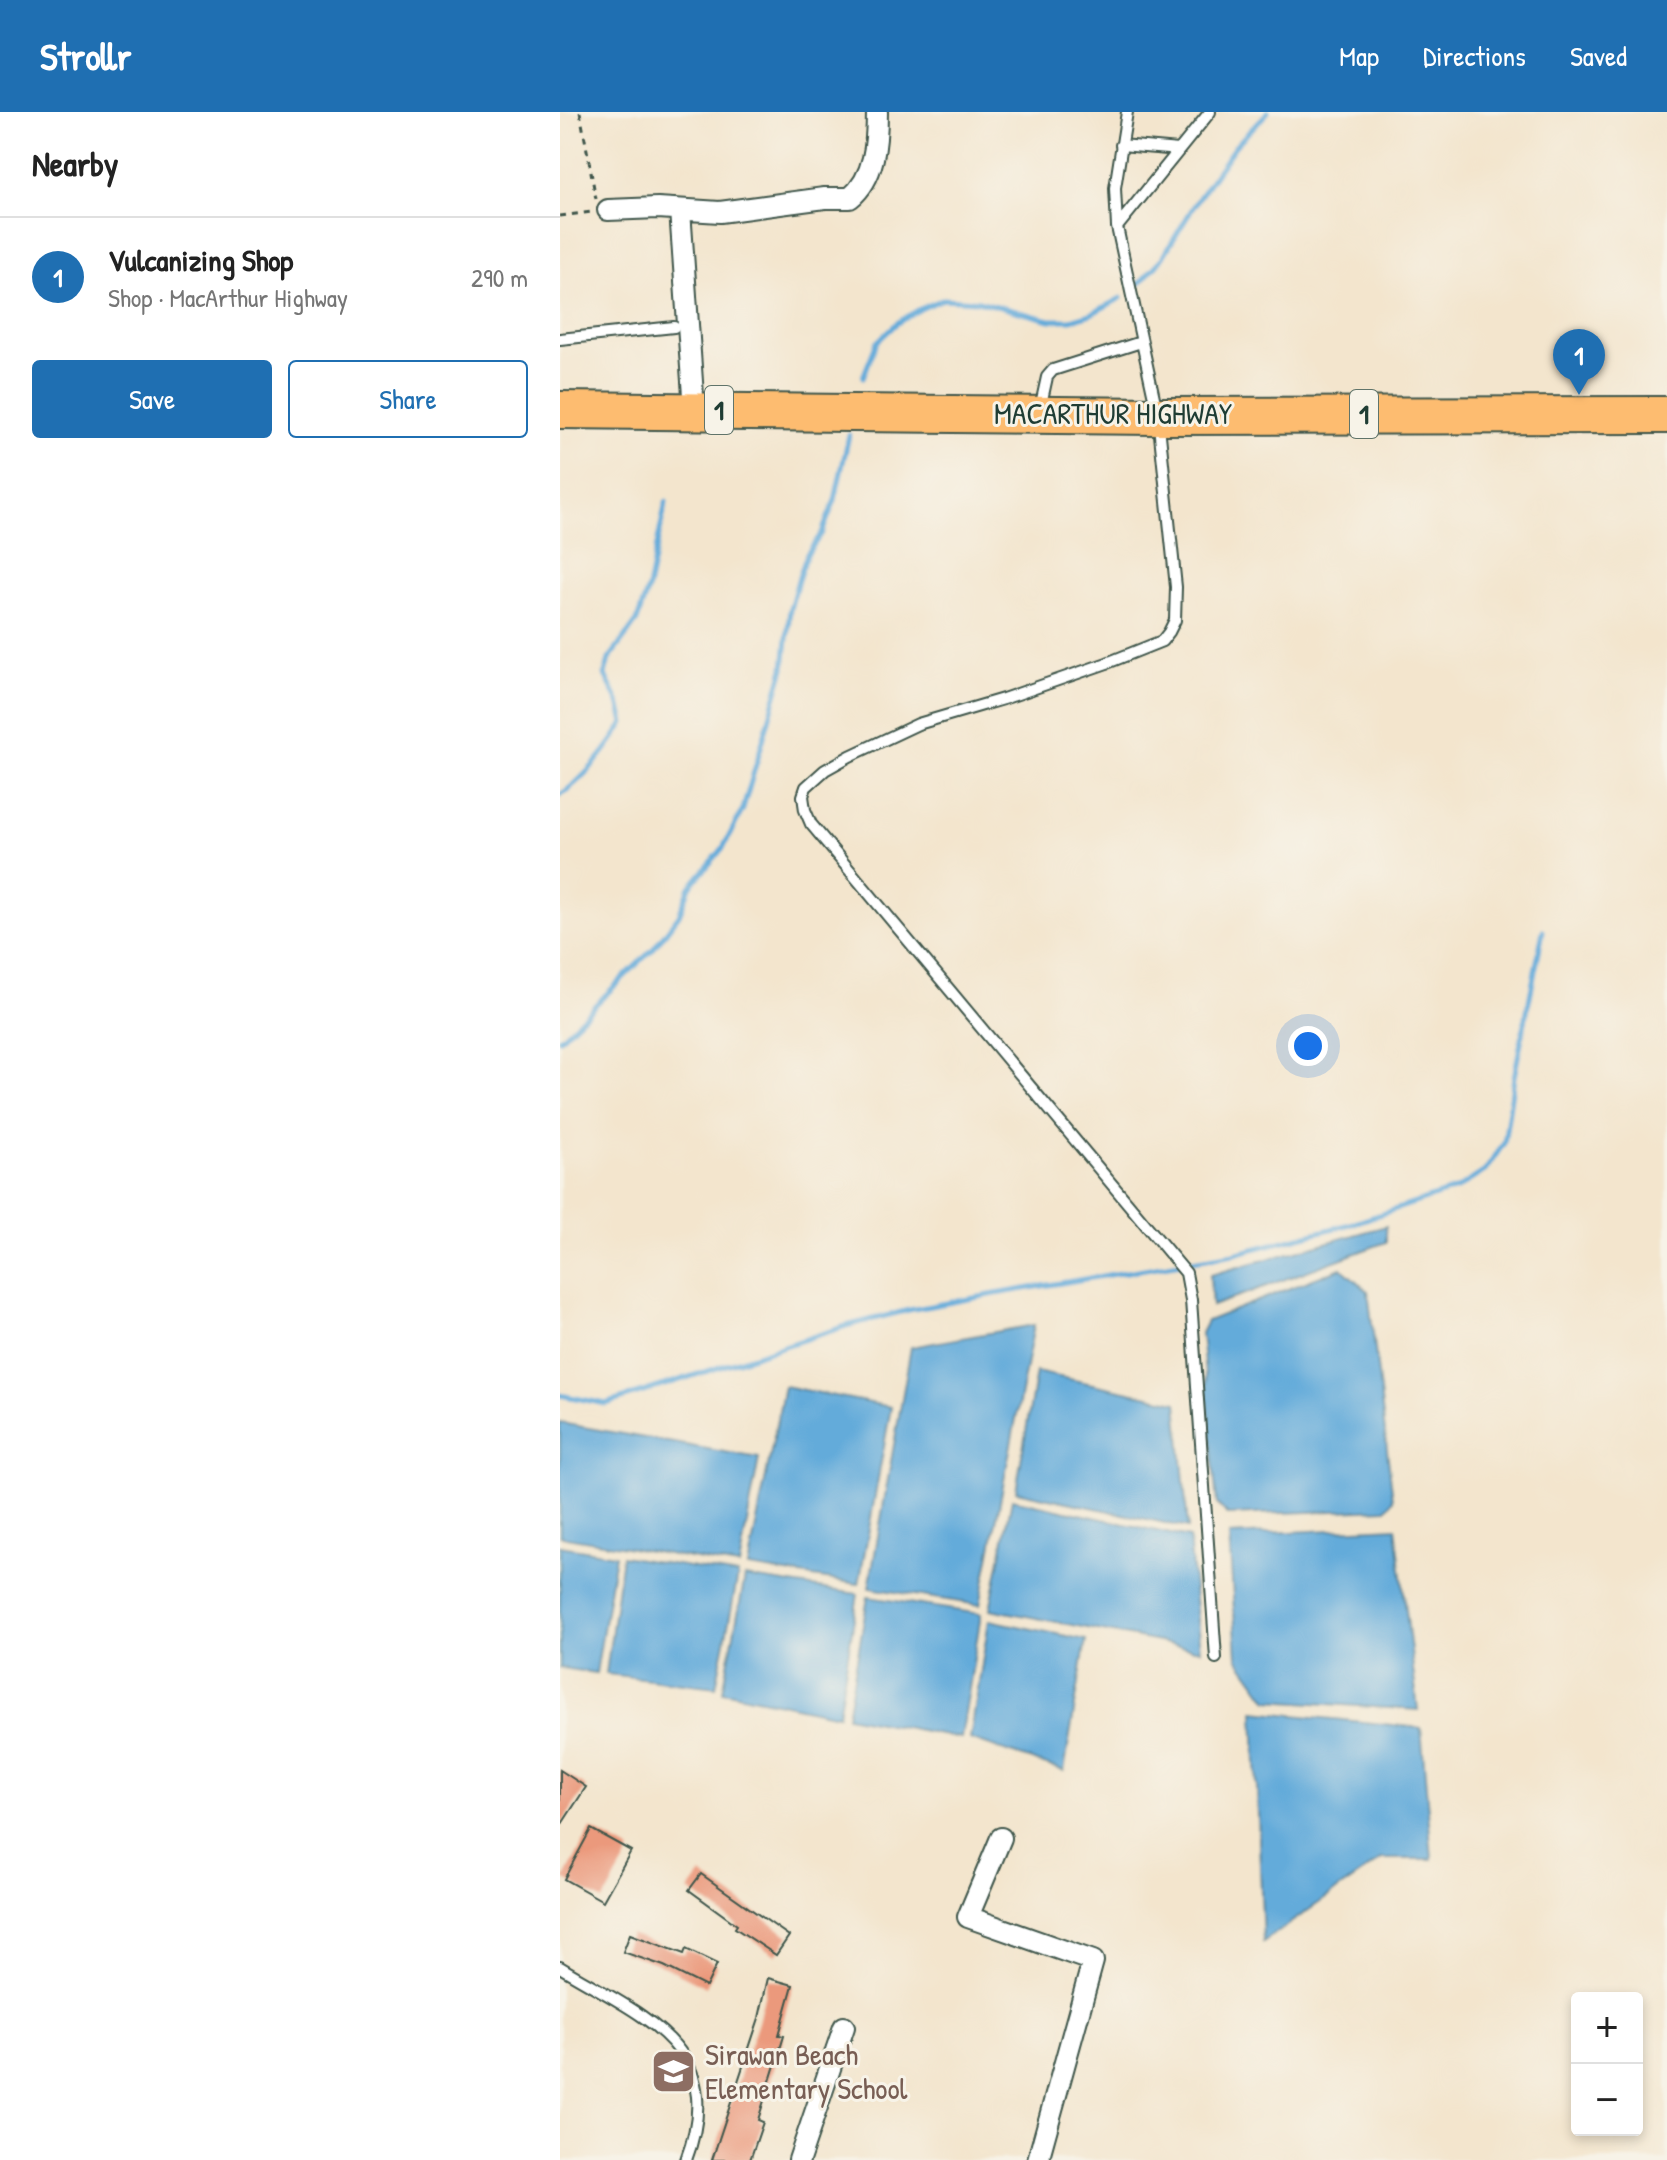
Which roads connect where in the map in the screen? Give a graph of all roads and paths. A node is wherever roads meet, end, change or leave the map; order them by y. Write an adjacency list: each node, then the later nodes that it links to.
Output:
1 (580, 112): 9 (path)
2 (877, 112): 8 (street)
3 (1127, 112): 5 (lane)
4 (1210, 112): 6 (lane)
5 (1121, 145): 6 (lane); 10 (lane)
6 (1179, 150): 10 (lane)
7 (608, 210): 8 (street)
8 (680, 210): 15 (street)
9 (560, 216)
10 (1117, 227): 13 (lane)
11 (674, 327): 12 (lane)
12 (560, 339)
13 (1141, 342): 16 (lane); 18 (lane)
14 (560, 410): 15 (highway, MACARTHUR HIGHWAY / 1)
15 (694, 410): 16 (highway, MACARTHUR HIGHWAY / 1)
16 (1039, 415): 18 (highway, MACARTHUR HIGHWAY / 1)
17 (1667, 415): 18 (highway, MACARTHUR HIGHWAY / 1)
18 (1158, 416): 19 (lane)
19 (1216, 1658)
20 (1001, 1838): 25 (street)
21 (560, 1967): 23 (lane)
22 (844, 2027): 24 (street)
23 (686, 2160)
24 (799, 2160)
25 (1038, 2160)

